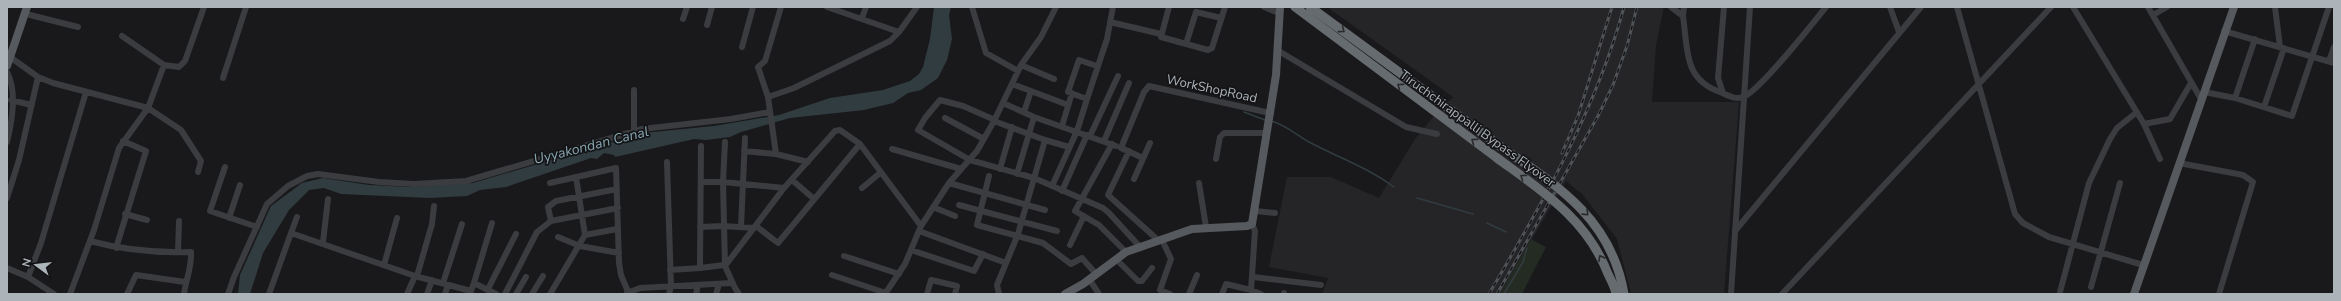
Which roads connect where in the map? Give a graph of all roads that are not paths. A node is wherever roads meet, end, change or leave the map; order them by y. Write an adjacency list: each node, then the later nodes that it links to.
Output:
1 (204, 7): 57 (street)
2 (246, 7): 63 (street)
3 (687, 7): 39 (street)
4 (712, 7): 41 (street)
5 (753, 7): 50 (street)
6 (781, 7): 76 (street)
7 (827, 7): 37 (street)
8 (866, 7): 37 (street)
9 (917, 7): 44 (street)
10 (972, 7): 59 (street)
11 (1056, 7): 59 (street)
12 (1113, 7): 40 (street)
13 (1169, 7): 46 (street)
14 (1225, 7): 38 (street)
15 (1264, 7): 34 (street)
16 (1295, 7): 275 (highway, Tiruchchirappalli Bypass Flyover, one-way to 16, bridge)
17 (1310, 7): 276 (highway, Tiruchchirappalli Bypass Flyover, one-way to 276, bridge)
18 (1671, 7): 36 (street)
19 (1684, 7): 36 (street)
20 (1724, 7): 73 (street)
21 (1750, 7): 75 (street)
22 (1826, 7): 75 (street)
23 (1890, 7): 45 (street)
24 (1921, 7): 45 (street)
25 (1957, 7): 66 (street)
26 (2051, 7): 66 (street)
27 (2074, 7): 88 (street)
28 (2148, 7): 35 (street)
29 (2167, 7): 35 (street)
30 (2234, 7): 43 (main road)
31 (2275, 7): 51 (street)
32 (2328, 7): 55 (street)
33 (27, 10): 42 (street); 54 (main road)
34 (1280, 10): 53 (main road)
35 (2153, 15): 67 (street)
36 (1684, 16): 73 (street)
37 (862, 18): 44 (street)
38 (1221, 18): 49 (street); 49 (street)
39 (683, 19)
40 (1110, 22): 46 (street); 58 (street)
41 (707, 25)
42 (78, 27)
43 (2224, 31): 48 (street); 74 (main road)
44 (899, 32): 76 (street)
45 (1899, 32): 187 (street)
46 (1161, 34): 49 (street)
47 (122, 36): 57 (street)
48 (2255, 39): 51 (street); 77 (street)
49 (1186, 44)
50 (742, 47)
51 (2282, 47): 55 (street); 83 (street)
52 (2334, 47): 56 (street)
53 (1277, 50): 87 (main road); 99 (street)
54 (10, 57): 61 (street)
55 (2314, 57): 56 (street); 83 (street)
56 (2332, 62)
57 (164, 65): 84 (street)
58 (1097, 66): 72 (street); 78 (street)
59 (1020, 68): 64 (street); 68 (street)
60 (7, 72): 79 (street)
61 (38, 76): 71 (street); 81 (street)
62 (1118, 76): 100 (street)
63 (223, 78)
64 (1054, 79)
65 (1129, 83): 105 (street)
66 (1979, 83): 196 (street); 278 (street)
67 (2191, 83): 74 (street); 92 (street)
68 (1012, 84): 70 (street); 80 (street)
69 (634, 90): 95 (street)
70 (1031, 91): 82 (street); 86 (street)
71 (86, 92): 84 (street); 223 (street)
72 (1072, 93): 78 (street); 82 (street)
73 (1723, 93): 75 (street)
74 (2202, 95): 77 (street); 124 (main road)
75 (1744, 97): 187 (street)
76 (768, 98): 85 (street)
77 (2235, 98): 83 (street)
78 (1087, 99): 96 (street)
79 (11, 100): 81 (street); 106 (street)
80 (1003, 103): 86 (street); 91 (street)
81 (32, 105): 151 (street)
82 (1068, 105): 93 (street)
83 (2264, 107)
84 (148, 108): 103 (street); 128 (street)
85 (770, 112): 95 (street); 117 (street)
86 (1024, 112): 89 (street)
87 (1270, 112): 97 (main road); 113 (street, WorkShopRoad)
88 (2137, 112): 92 (street); 196 (street)
89 (1034, 117): 93 (street); 98 (street)
90 (945, 118): 102 (street)
91 (995, 120): 94 (street); 102 (street); 121 (street)
92 (2144, 124): 120 (street)
93 (1062, 126): 96 (street)
94 (1012, 127): 98 (street); 126 (street)
95 (634, 131): 179 (street)
96 (1077, 131): 100 (street); 112 (street)
97 (1267, 133): 119 (street); 161 (main road)
98 (1028, 134): 104 (street); 130 (street)
99 (1437, 134)
100 (1088, 135): 105 (street); 148 (street)
101 (745, 138): 115 (street)
102 (984, 139): 121 (street)
103 (123, 140): 164 (street); 193 (street)
104 (1044, 140): 112 (street); 133 (street)
105 (1104, 141): 110 (street)
106 (7, 142)
107 (725, 142): 137 (street)
108 (1150, 143): 118 (street)
109 (860, 144): 123 (street); 129 (street); 152 (street)
110 (1112, 144): 113 (street); 154 (street)
111 (701, 146): 136 (street)
112 (1069, 147): 144 (street)
113 (1121, 148): 116 (street)
114 (892, 149): 127 (street)
115 (744, 151): 117 (street); 142 (street)
116 (1129, 151): 118 (street); 194 (street)
117 (776, 154): 123 (street)
118 (1143, 158): 134 (street)
119 (1216, 159)
120 (2160, 159)
121 (970, 160): 126 (street); 127 (street)
122 (667, 162): 216 (street)
123 (808, 162): 135 (street)
124 (2179, 163): 212 (main road); 280 (street)
125 (225, 167): 169 (street)
126 (1000, 169): 130 (street)
127 (961, 170): 139 (street)
128 (198, 172)
129 (880, 173): 146 (street); 184 (street)
130 (1017, 174): 133 (street)
131 (989, 176): 149 (street)
132 (576, 177): 138 (street); 147 (street); 150 (street)
133 (1034, 178): 144 (street); 155 (street)
134 (1134, 179)
135 (792, 180): 145 (street); 152 (street)
136 (701, 182): 137 (street); 180 (street)
137 (723, 182): 142 (street); 178 (street)
138 (550, 183)
139 (949, 183): 149 (street); 159 (street)
140 (1199, 183): 183 (street)
141 (2120, 183): 205 (street)
142 (744, 184): 145 (street); 181 (street)
143 (240, 185): 169 (street)
144 (1052, 186): 148 (street)
145 (784, 188): 182 (street)
146 (862, 188)
147 (617, 189): 150 (street); 158 (street)
148 (1062, 191): 154 (street)
149 (984, 194): 155 (street); 162 (street)
150 (580, 196): 165 (street); 173 (street)
151 (7, 198)
152 (813, 198): 182 (street)
153 (328, 199): 195 (street)
154 (1080, 200): 167 (street); 200 (street)
155 (1026, 204): 160 (street); 174 (street)
156 (959, 205): 162 (street)
157 (434, 206): 221 (street)
158 (618, 208): 165 (street); 185 (street)
159 (933, 208): 166 (street); 184 (street)
160 (1045, 210)
161 (1254, 211): 163 (street); 177 (main road)
162 (980, 212): 174 (street); 192 (street)
163 (1275, 213)
164 (125, 214): 171 (street); 199 (street)
165 (583, 216): 173 (street); 190 (street)
166 (955, 216)
167 (1084, 216): 197 (street); 203 (street)
168 (297, 217): 188 (street)
169 (229, 218): 179 (street)
170 (397, 218): 210 (street)
171 (147, 220)
172 (179, 221): 202 (street)
173 (551, 221): 255 (street)
174 (1021, 222): 186 (street); 192 (street)
175 (492, 223): 229 (street)
176 (462, 224): 230 (street)
177 (1252, 224): 183 (main road); 225 (street)
178 (723, 226): 180 (street); 181 (street); 211 (street)
179 (257, 227): 249 (street)
180 (700, 227): 214 (street)
181 (741, 227): 182 (street)
182 (755, 227): 211 (street)
183 (1206, 227): 194 (main road)
184 (920, 229): 201 (street); 206 (street)
185 (617, 230): 190 (street); 204 (street)
186 (1057, 231)
187 (1735, 231): 277 (street)
188 (291, 233): 195 (street); 250 (street)
189 (516, 234): 239 (street)
190 (585, 235): 198 (street)
191 (558, 237): 198 (street)
192 (1016, 237): 209 (street); 218 (street)
193 (90, 241): 199 (street); 246 (street)
194 (1160, 241): 200 (main road); 242 (street)
195 (323, 242): 210 (street)
196 (2072, 243): 205 (street); 243 (street)
197 (1070, 245)
198 (580, 246): 204 (street); 258 (street)
199 (116, 248): 202 (street)
200 (1141, 248): 203 (main road)
201 (911, 250): 206 (street); 217 (street)
202 (178, 252): 228 (street)
203 (1126, 252): 208 (main road)
204 (619, 253): 244 (street)
205 (2101, 253): 212 (street); 237 (street)
206 (983, 254): 209 (street)
207 (844, 256): 217 (street)
208 (1116, 259): 215 (street); 218 (main road)
209 (1006, 263): 268 (street)
210 (384, 265): 221 (street)
211 (724, 265): 214 (street); 238 (street)
212 (2143, 265): 279 (main road)
213 (7, 268): 223 (street)
214 (700, 268): 216 (street)
215 (1152, 268)
216 (670, 270): 236 (street)
217 (899, 274): 265 (street)
218 (1096, 274): 226 (main road)
219 (832, 275): 265 (street)
220 (1197, 275): 272 (street)
221 (416, 276): 227 (street); 251 (street)
222 (542, 276): 257 (street)
223 (28, 277): 245 (street)
224 (526, 277): 256 (street)
225 (1253, 277): 233 (street); 240 (street)
226 (1089, 279): 269 (main road); 270 (street)
227 (432, 280): 230 (street); 252 (street)
228 (185, 282): 247 (street); 248 (street)
229 (474, 283): 239 (street); 241 (street)
230 (446, 284): 241 (street); 253 (street)
231 (698, 284): 232 (street); 236 (street); 262 (street)
232 (719, 284): 238 (street); 263 (street)
233 (1321, 285)
234 (653, 286): 235 (street); 244 (street); 259 (street)
235 (661, 286): 236 (street); 260 (street)
236 (671, 286): 261 (street)
237 (2091, 287)
238 (733, 288): 264 (street)
239 (488, 289): 254 (street)
240 (1251, 290): 273 (street); 274 (street)
241 (470, 292)
242 (1159, 292): 271 (street)
243 (2060, 292)
244 (628, 293)
245 (54, 294)
246 (70, 294)
247 (127, 294)
248 (184, 294)
249 (228, 294)
250 (269, 294)
251 (407, 294)
252 (428, 294)
253 (445, 294)
254 (496, 294)
255 (505, 294)
256 (516, 294)
257 (532, 294)
258 (550, 294)
259 (651, 294)
260 (659, 294)
261 (669, 294)
262 (696, 294)
263 (716, 294)
264 (740, 294)
265 (886, 294)
266 (927, 294): 267 (street)
267 (954, 294)
268 (999, 294)
269 (1065, 294)
270 (1099, 294)
271 (1170, 294)
272 (1189, 294)
273 (1222, 294)
274 (1261, 294)
275 (1616, 294)
276 (1624, 294)
277 (1731, 294)
278 (1782, 294)
279 (2134, 294)
280 (2219, 294)

